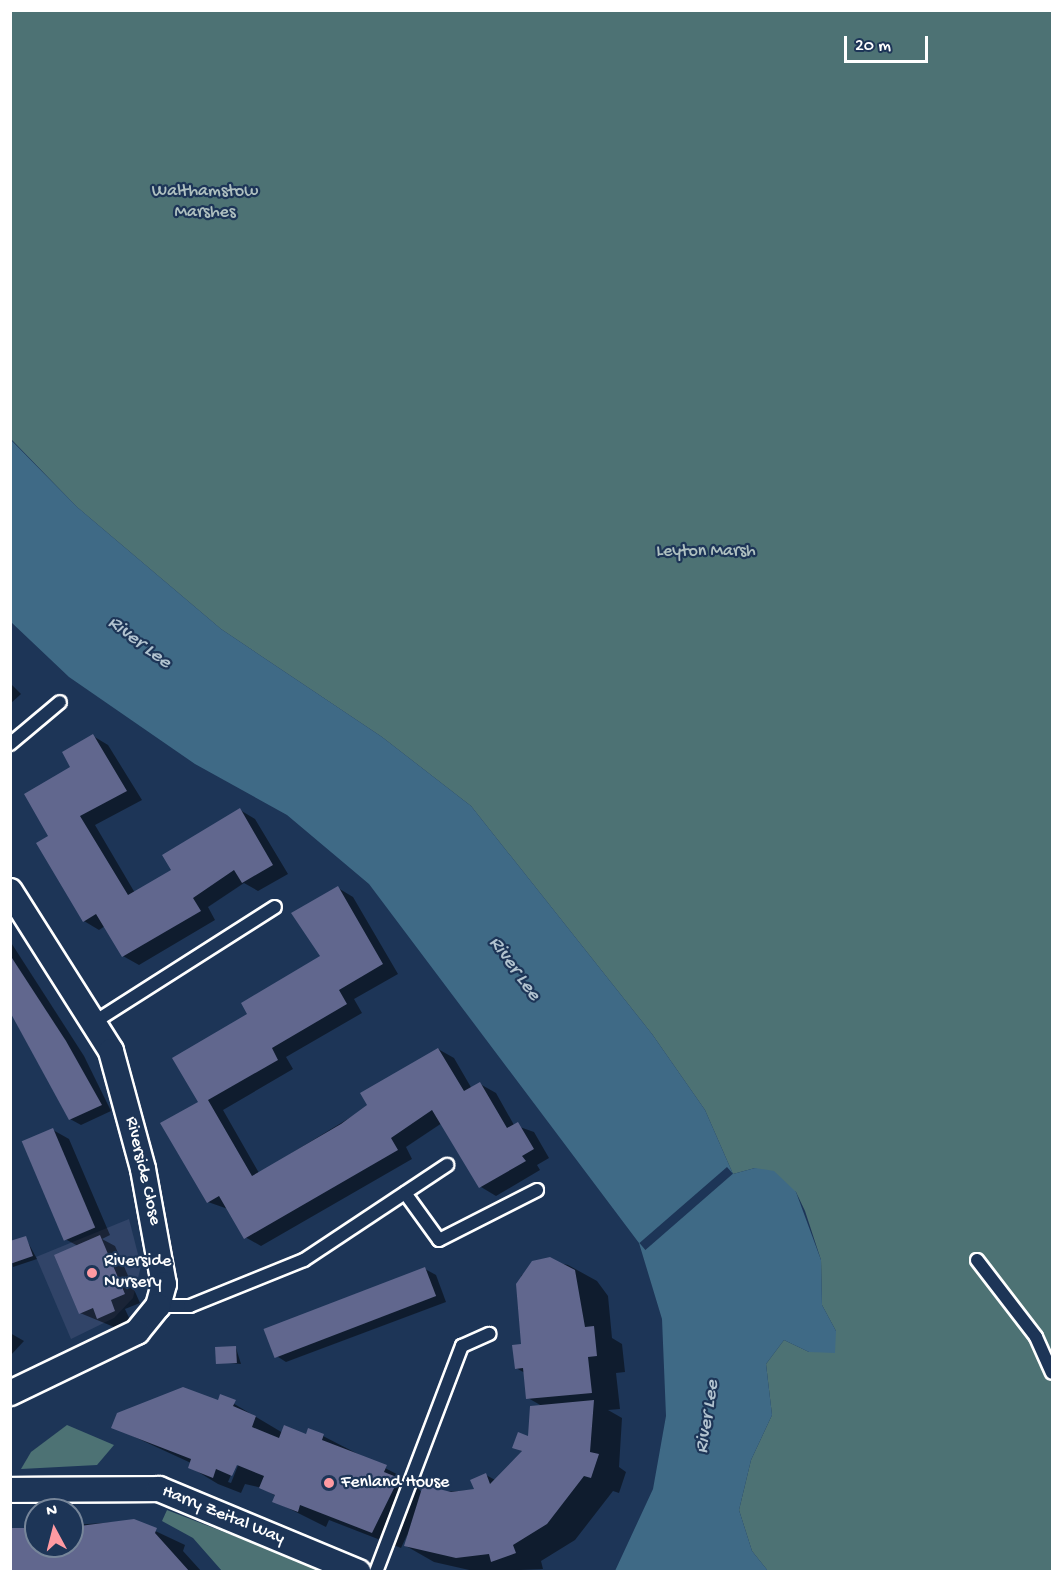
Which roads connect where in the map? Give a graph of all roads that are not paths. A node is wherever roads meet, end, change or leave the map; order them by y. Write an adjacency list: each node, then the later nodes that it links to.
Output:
1 (60, 702): 2 (lane)
2 (10, 744)
3 (10, 891): 5 (street, Riverside Close)
4 (275, 907): 5 (lane)
5 (96, 1021): 10 (street, Riverside Close)
6 (447, 1165): 8 (lane)
7 (537, 1190): 8 (lane)
8 (405, 1193): 10 (lane)
9 (977, 1260): 12 (lane)
10 (158, 1306): 13 (street)
11 (489, 1334): 16 (lane)
12 (1053, 1373)
13 (10, 1394)
14 (11, 1490): 15 (street, Harry Zeital Way)
15 (358, 1572)
16 (376, 1572)

